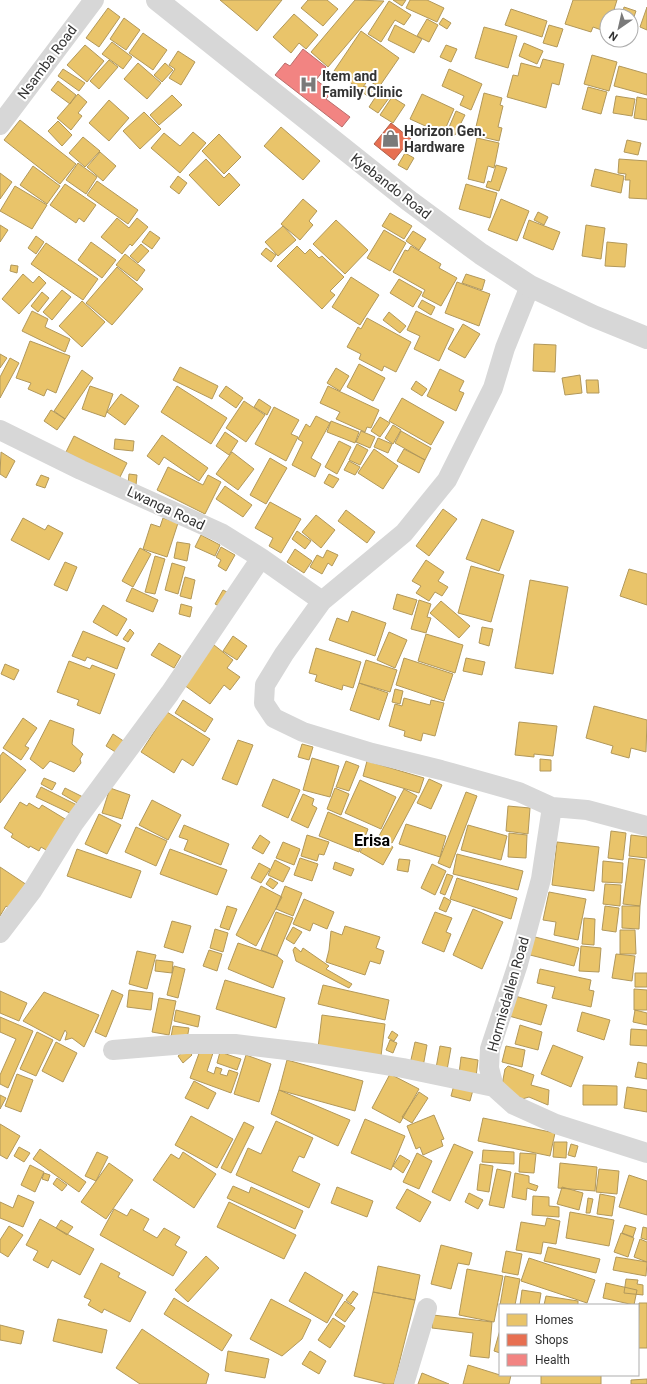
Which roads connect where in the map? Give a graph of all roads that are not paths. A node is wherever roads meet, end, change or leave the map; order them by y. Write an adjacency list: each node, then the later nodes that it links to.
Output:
1 (94, 0): 3 (street, Nsamba Road)
2 (157, 0): 4 (street, Kyebando Road)
3 (0, 125)
4 (530, 286): 5 (street, Kyebando Road); 8 (street)
5 (647, 338)
6 (0, 430): 7 (street, Lwanga Road)
7 (261, 558): 8 (street, Lwanga Road); 11 (street)
8 (322, 601): 9 (street)
9 (552, 807): 10 (street); 13 (street, Hormisdallen Road)
10 (647, 826)
11 (0, 933)
12 (114, 1050): 13 (street)
13 (494, 1087): 14 (street)
14 (647, 1153)
15 (426, 1308): 16 (street)
16 (404, 1384)

